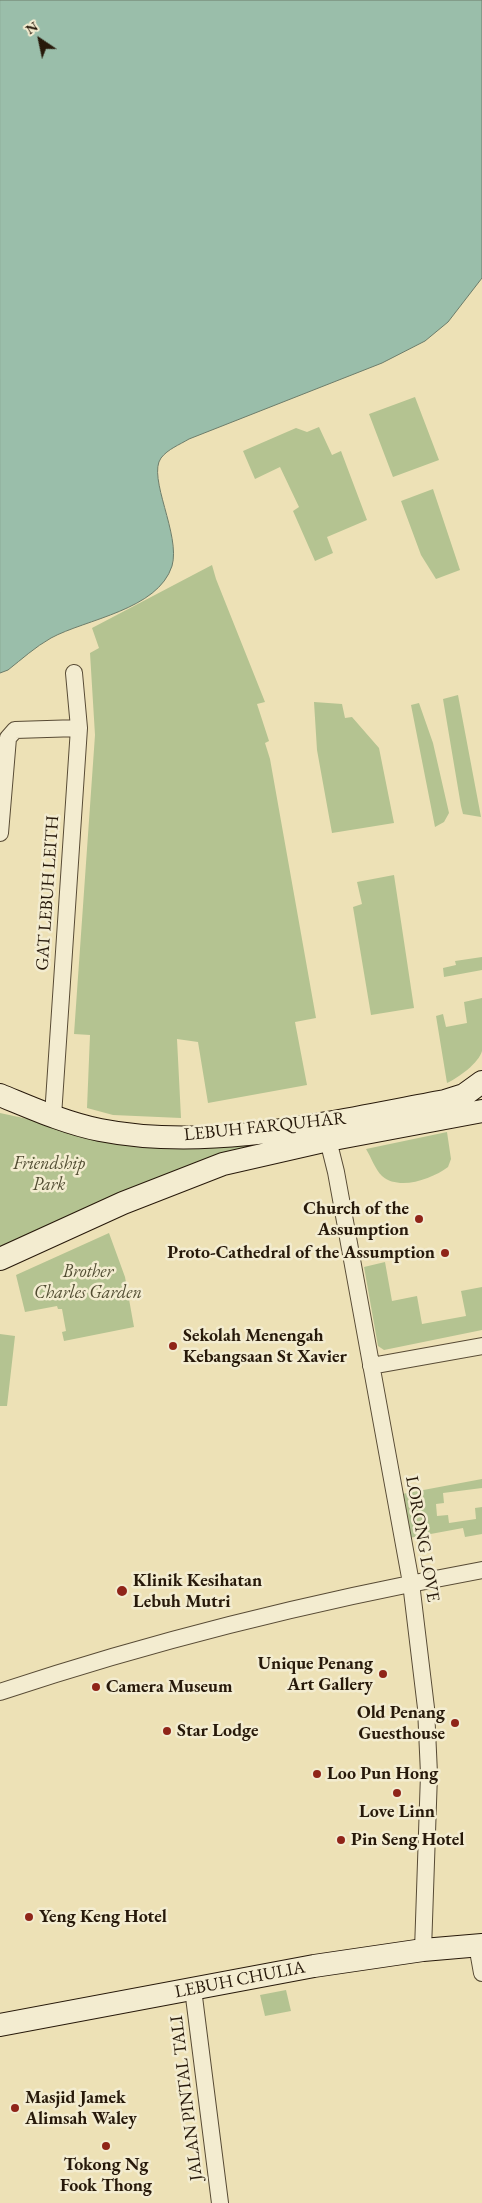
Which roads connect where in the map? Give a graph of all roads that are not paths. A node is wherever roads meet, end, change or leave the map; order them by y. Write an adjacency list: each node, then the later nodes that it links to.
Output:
1 (74, 673): 2 (street, GAT LEBUH LEITH)
2 (79, 728): 3 (street); 7 (street, GAT LEBUH LEITH)
3 (0, 833)
4 (482, 1082): 7 (main road, LEBUH FARQUHAR)
5 (0, 1095): 7 (main road, LEBUH FARQUHAR)
6 (482, 1111): 8 (main road, LEBUH FARQUHAR)
7 (53, 1116)
8 (328, 1140): 9 (main road, LEBUH FARQUHAR); 11 (street, LORONG LOVE)
9 (0, 1259)
10 (482, 1346): 11 (street)
11 (371, 1366): 13 (street, LORONG LOVE)
12 (482, 1570): 13 (street)
13 (411, 1583): 14 (street); 16 (street, LORONG LOVE)
14 (0, 1692)
15 (479, 1945): 16 (main road, LEBUH CHULIA); 17 (street)
16 (423, 1950): 18 (main road, LEBUH CHULIA)
17 (482, 1973)
18 (193, 1989): 19 (main road, LEBUH CHULIA); 20 (street, JALAN PINTAL TALI)
19 (0, 2025)
20 (220, 2203)

